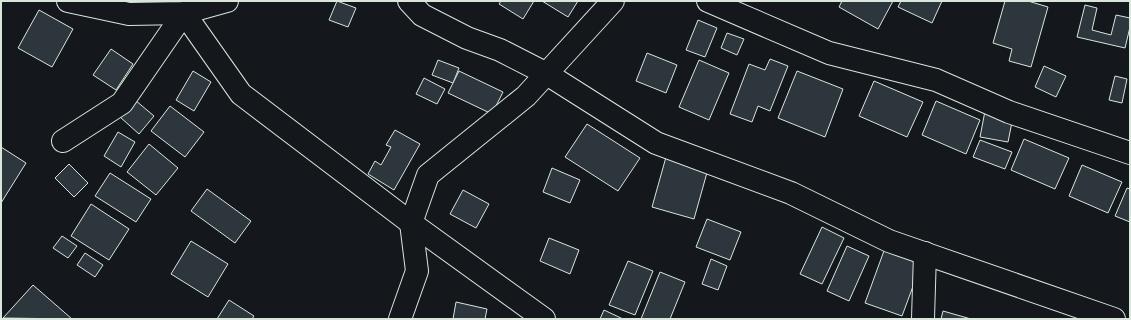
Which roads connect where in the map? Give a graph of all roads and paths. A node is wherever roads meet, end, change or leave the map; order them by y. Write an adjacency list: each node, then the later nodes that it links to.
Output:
1 (68, 1): 6 (street)
2 (227, 1): 6 (street)
3 (613, 1): 7 (street)
4 (708, 1): 9 (street)
5 (421, 6): 7 (street)
6 (184, 13): 8 (street); 10 (street)
7 (547, 74): 10 (street); 11 (street)
8 (63, 141)
9 (1130, 153)
10 (411, 223): 12 (street); 13 (street)
11 (925, 253): 14 (street); 15 (street)
12 (400, 319)
13 (544, 319)
14 (923, 319)
15 (1114, 319)

